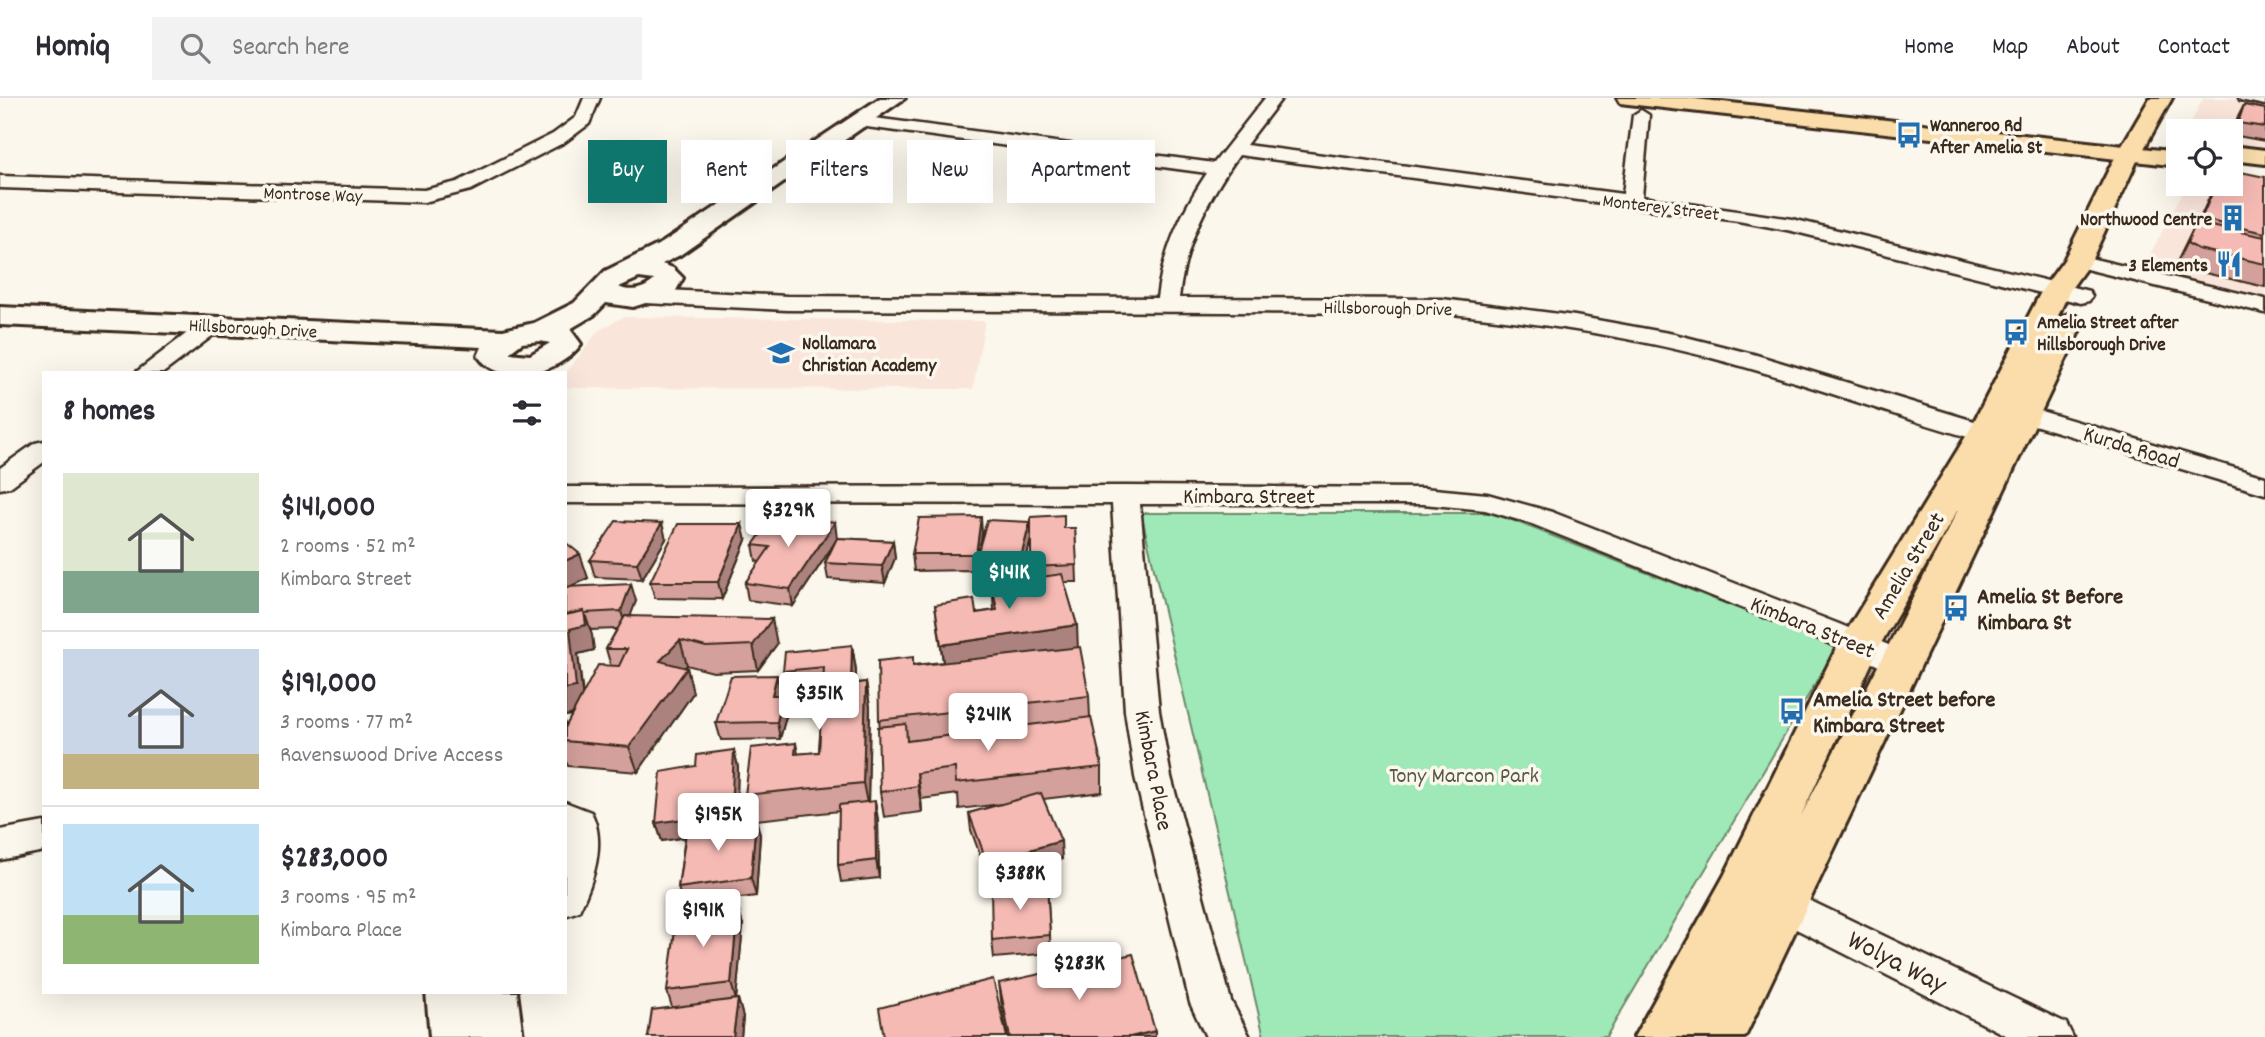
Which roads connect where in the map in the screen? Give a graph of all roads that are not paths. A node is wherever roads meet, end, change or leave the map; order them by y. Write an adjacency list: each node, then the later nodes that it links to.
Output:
1 (592, 98): 18 (street, Montrose Way)
2 (894, 98): 10 (street)
3 (907, 98): 10 (street)
4 (1273, 98): 12 (street)
5 (1719, 98): 14 (main road)
6 (2242, 98): 7 (lane)
7 (2265, 102)
8 (2170, 104): 14 (main road, Amelia Street)
9 (1634, 106): 11 (main road); 19 (street)
10 (865, 122): 17 (street); 20 (street); 22 (street)
11 (2018, 141): 14 (main road); 14 (main road)
12 (1234, 149): 17 (street); 19 (street, Monterey Street)
13 (2243, 157): 15 (main road)
14 (2153, 159): 21 (main road, Amelia Street)
15 (2263, 164): 16 (main road)
16 (2243, 165)
17 (1218, 169): 24 (street)
18 (0, 182)
19 (1632, 202): 21 (street, Monterey Street)
20 (667, 276): 22 (street); 23 (street, Hillsborough Drive)
21 (2079, 279): 25 (street, Monterey Street); 32 (main road, Amelia Street)
22 (626, 289): 23 (street, Hillsborough Drive); 29 (street)
23 (747, 300): 24 (street, Hillsborough Drive)
24 (1167, 304): 32 (street, Hillsborough Drive)
25 (2265, 306)
26 (0, 316): 28 (street, Hillsborough Drive)
27 (0, 326): 28 (street, Hillsborough Drive)
28 (205, 330): 30 (street, Hillsborough Drive); 31 (street)
29 (546, 352): 30 (street, Hillsborough Drive)
30 (500, 357)
31 (150, 371)
32 (2005, 423): 35 (street, Kurda Road); 38 (main road, Amelia Street); 39 (main road, Amelia Street)
33 (42, 450): 34 (street)
34 (0, 481)
35 (2265, 486)
36 (1125, 494): 37 (street, Kimbara Street); 38 (street, Kimbara Street); 48 (street, Kimbara Place)
37 (567, 495)
38 (1859, 645): 39 (street, Kimbara Street); 43 (main road, Amelia Street)
39 (1901, 663): 45 (main road, Amelia Street)
40 (567, 817): 44 (street)
41 (42, 836): 42 (street)
42 (0, 845)
43 (1744, 886): 45 (street, Wolya Way); 49 (main road, Amelia Street)
44 (567, 893)
45 (1785, 904): 50 (main road, Amelia Street); 51 (street, Wolya Way)
46 (464, 1002): 47 (street)
47 (495, 1037)
48 (1227, 1037)
49 (1662, 1037)
50 (1717, 1037)
51 (2051, 1037)

